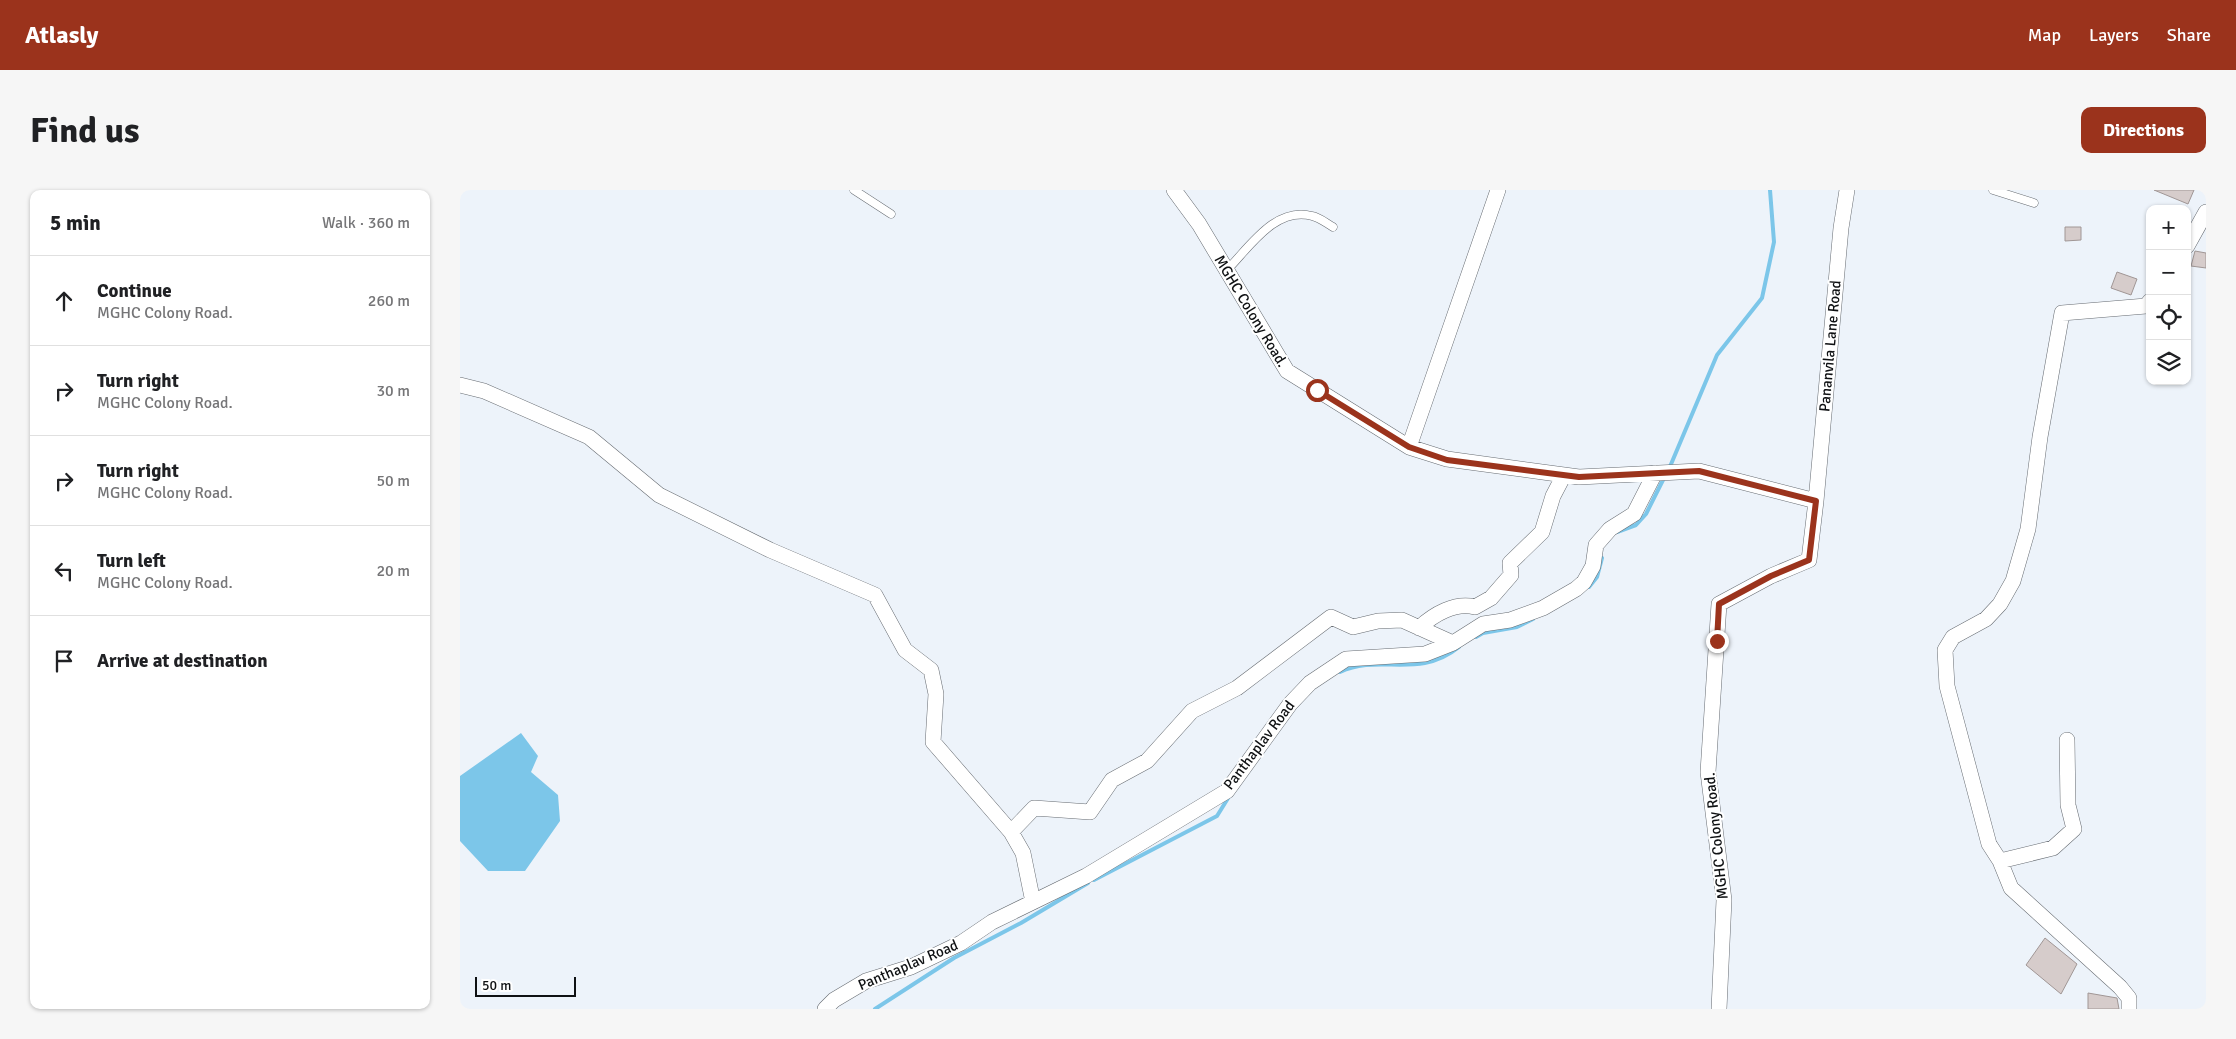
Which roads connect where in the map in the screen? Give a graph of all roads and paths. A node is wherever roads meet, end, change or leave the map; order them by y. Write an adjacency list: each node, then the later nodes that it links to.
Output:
1 (854, 190): 8 (lane)
2 (1174, 190): 11 (street, MGHC Colony Road.)
3 (1498, 190): 14 (street)
4 (1847, 190): 17 (street, Pananvila Lane Road)
5 (1993, 190): 6 (lane)
6 (2034, 203)
7 (2206, 212): 10 (street)
8 (891, 214)
9 (1333, 227): 11 (lane)
10 (2191, 239)
11 (1226, 270): 14 (street, MGHC Colony Road.)
12 (2146, 306): 22 (street)
13 (460, 385): 21 (street)
14 (1409, 447): 16 (street, MGHC Colony Road.)
15 (1663, 473): 16 (street, MGHC Colony Road.); 17 (street, MGHC Colony Road.); 19 (street, Panthaplav Road)
16 (1564, 475): 18 (street)
17 (1816, 501): 25 (street, MGHC Colony Road.)
18 (1419, 628): 19 (street); 21 (street)
19 (1453, 643): 23 (street, Panthaplav Road)
20 (2067, 740): 22 (street)
21 (1011, 832): 23 (street)
22 (2000, 861): 26 (street)
23 (1034, 902): 24 (street, Panthaplav Road)
24 (825, 1009)
25 (1719, 1009)
26 (2129, 1009)

